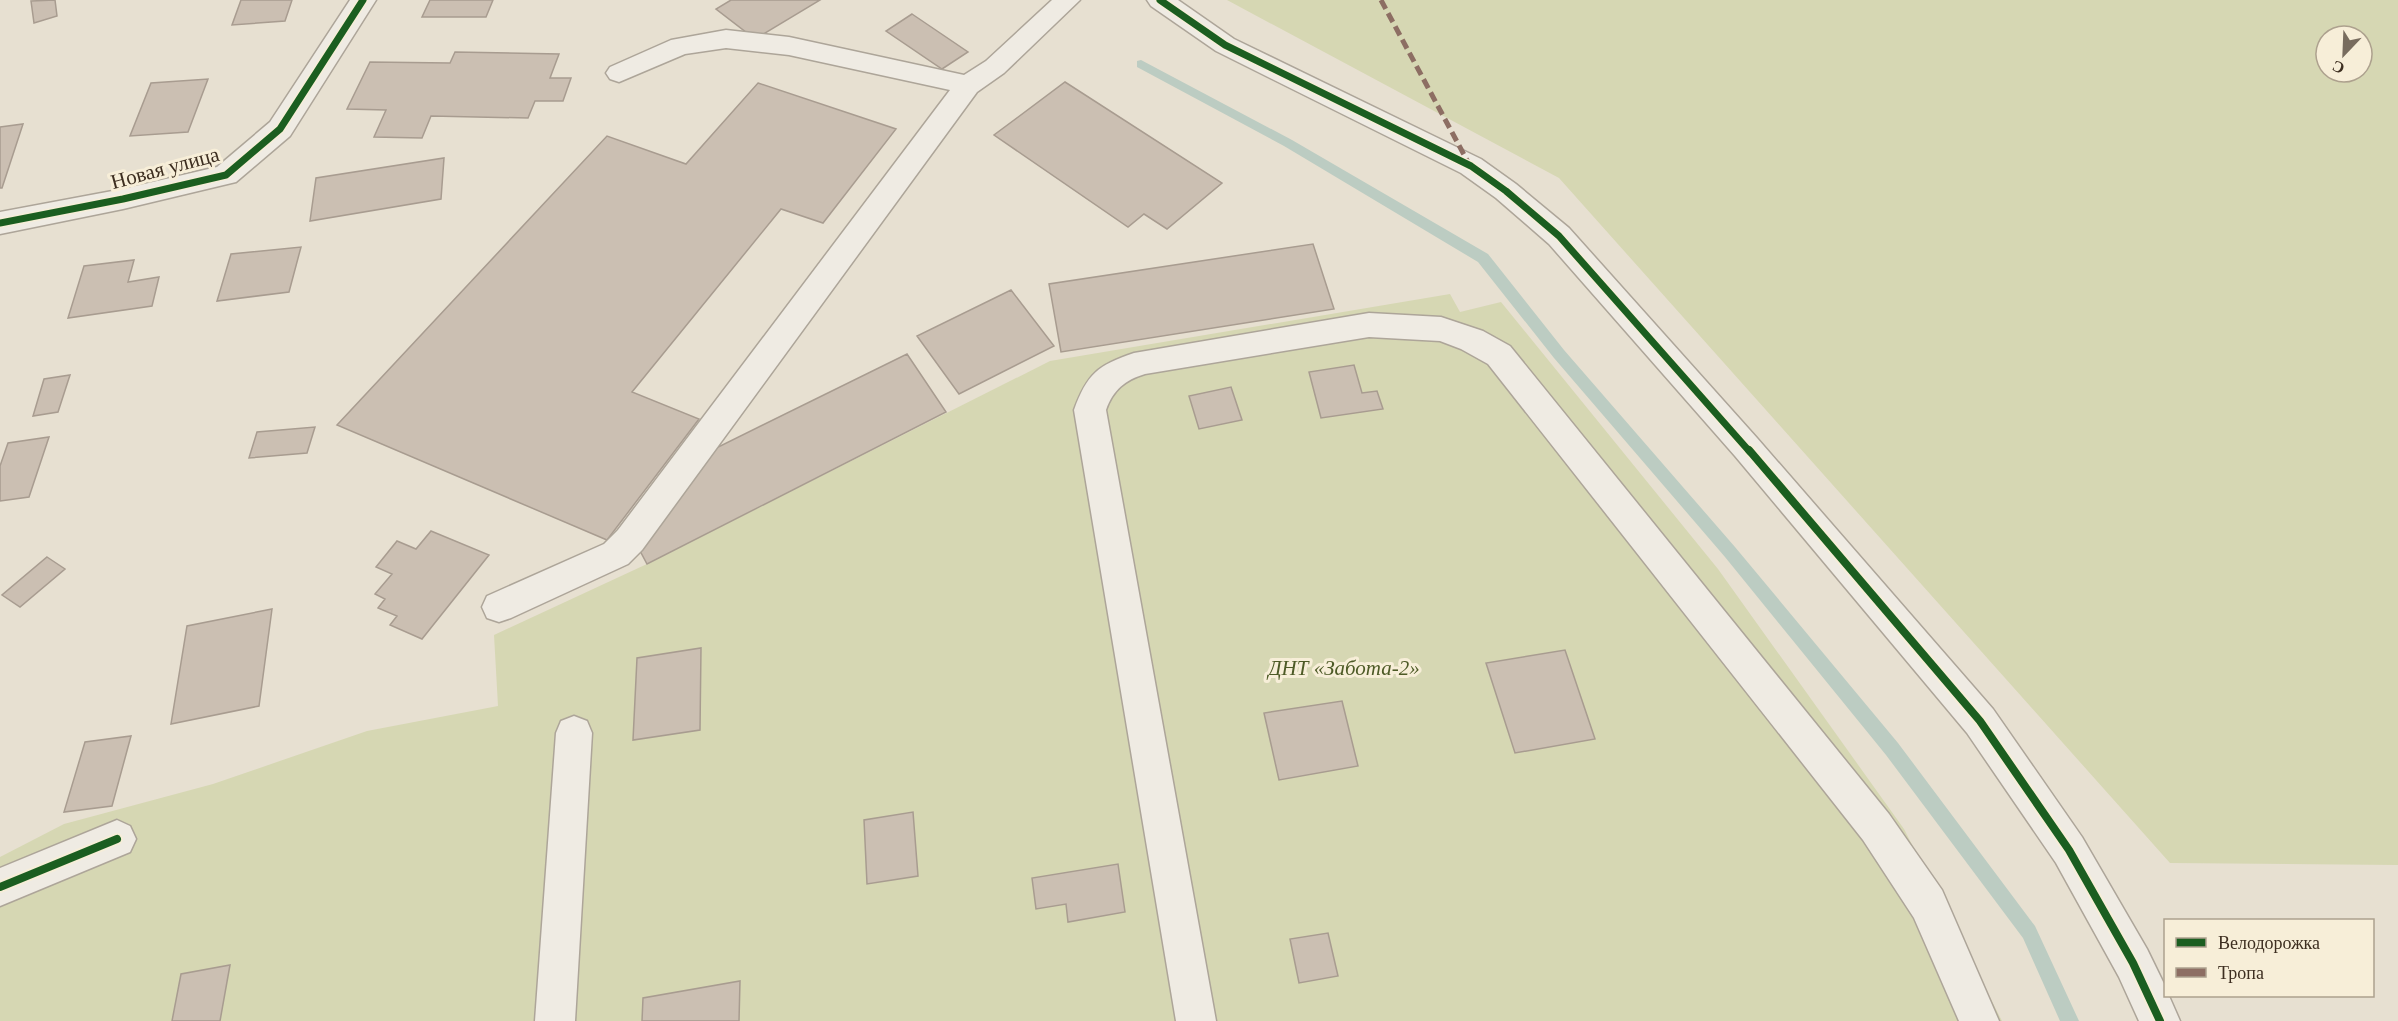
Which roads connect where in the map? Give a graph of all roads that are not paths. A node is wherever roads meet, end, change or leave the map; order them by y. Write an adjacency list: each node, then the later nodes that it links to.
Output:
1 (363, 0): 6 (street, Новая улица)
2 (1067, 0): 5 (street)
3 (1160, 0): 14 (street)
4 (619, 73): 5 (street)
5 (968, 86): 7 (street)
6 (0, 223)
7 (499, 607)
8 (574, 733): 11 (street)
9 (117, 839): 10 (street)
10 (0, 887)
11 (555, 1021)
12 (1196, 1021): 13 (street)
13 (1979, 1021)
14 (2160, 1021)

